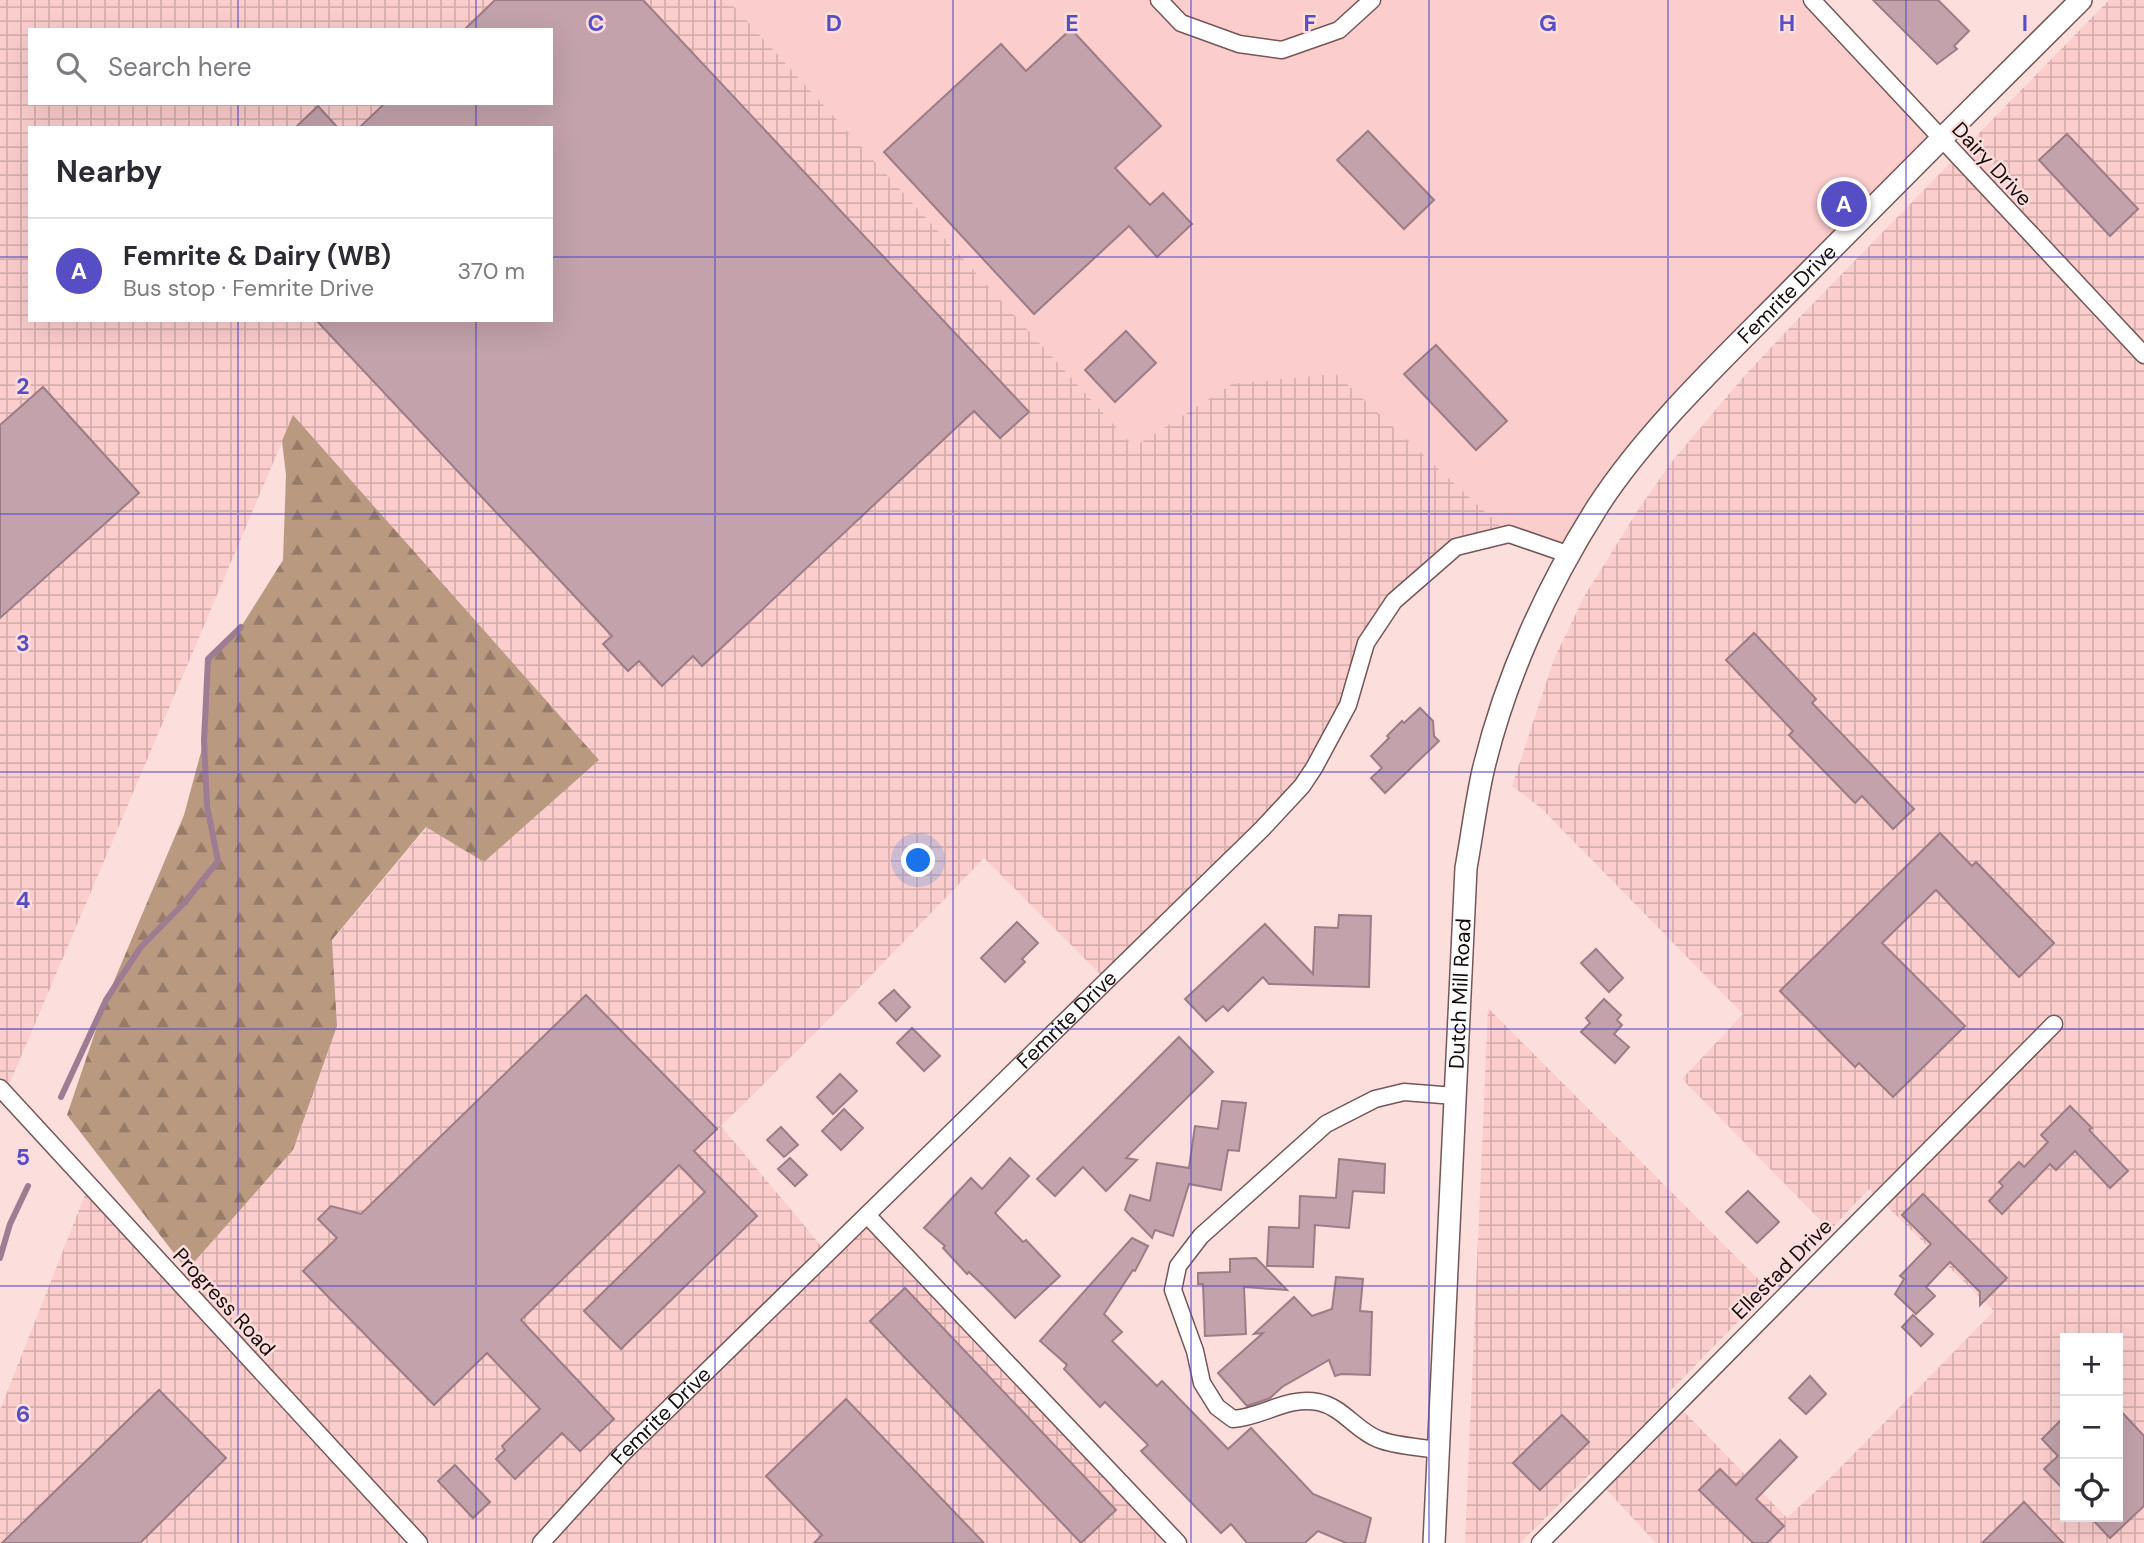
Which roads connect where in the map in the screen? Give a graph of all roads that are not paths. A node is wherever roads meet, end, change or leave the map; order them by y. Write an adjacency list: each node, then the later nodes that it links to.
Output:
1 (1159, 0): 2 (street)
2 (1372, 0)
3 (1812, 0): 5 (street, Dairy Drive)
4 (2081, 0): 5 (street, Femrite Drive)
5 (1940, 139): 6 (street, Dairy Drive); 7 (street, Femrite Drive)
6 (2144, 355)
7 (1619, 477): 8 (street, Dutch Mill Road)
8 (1570, 555): 11 (street, Dutch Mill Road); 12 (street, Femrite Drive)
9 (2054, 1024): 18 (street, Ellestad Drive)
10 (0, 1088): 14 (street, Progress Road)
11 (1455, 1096): 13 (street, Dutch Mill Road); 13 (street)
12 (867, 1215): 15 (street, Femrite Drive); 16 (street)
13 (1437, 1450): 17 (street, Dutch Mill Road)
14 (419, 1543)
15 (541, 1543)
16 (1178, 1543)
17 (1434, 1543)
18 (1540, 1543)

